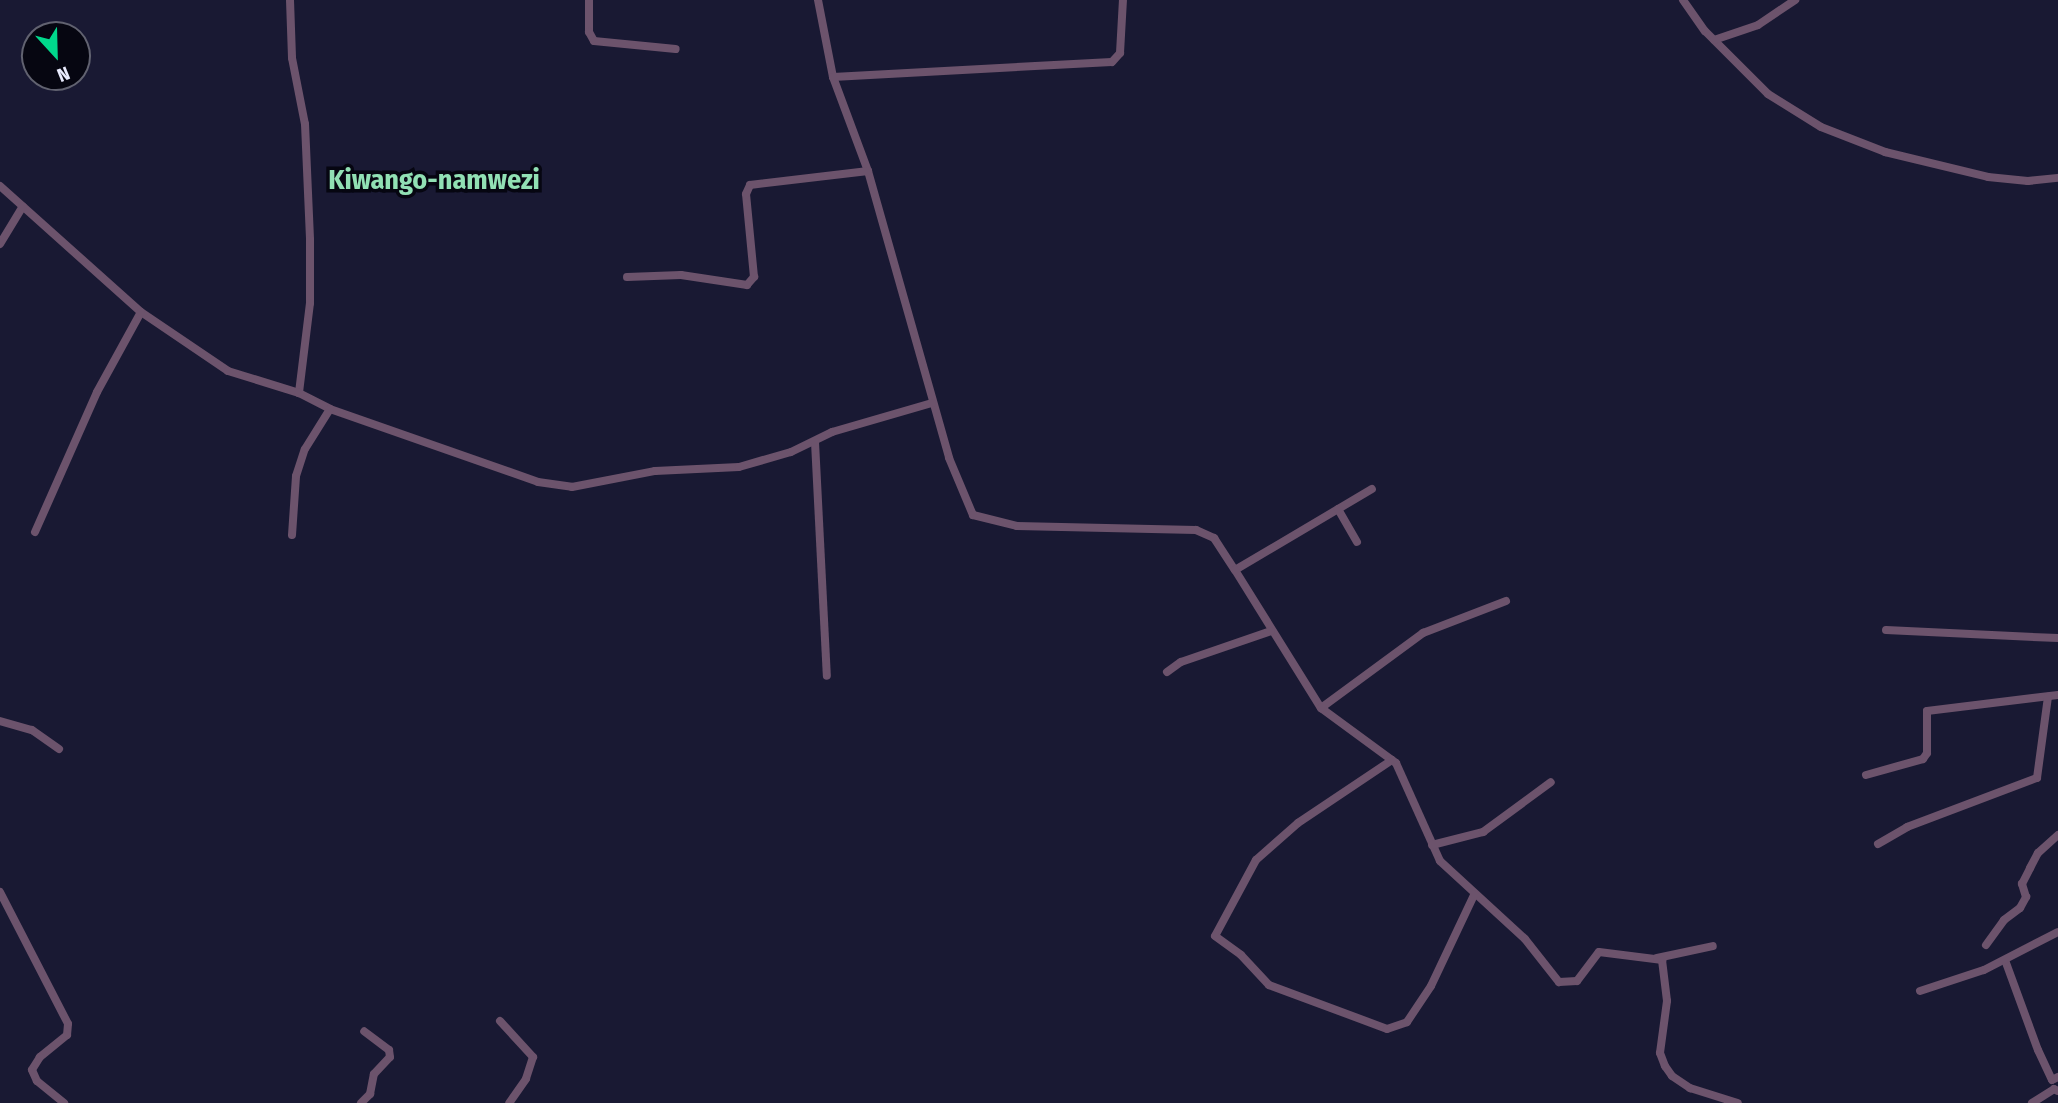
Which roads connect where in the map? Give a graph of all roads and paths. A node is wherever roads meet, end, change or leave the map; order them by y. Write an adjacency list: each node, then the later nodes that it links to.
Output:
1 (290, 0): 17 (street)
2 (589, 0): 8 (street)
3 (818, 0): 9 (street)
4 (1123, 0): 9 (street)
5 (1683, 0): 7 (street)
6 (1795, 0): 7 (street)
7 (1714, 40): 11 (street)
8 (676, 49)
9 (833, 77): 10 (street)
10 (868, 172): 15 (street); 18 (street)
11 (2058, 178)
12 (0, 186): 13 (street)
13 (23, 206): 14 (street); 16 (street)
14 (0, 244)
15 (626, 277)
16 (141, 312): 17 (street); 23 (street)
17 (299, 393): 19 (street)
18 (932, 403): 20 (street); 26 (street)
19 (330, 409): 20 (street); 24 (street)
20 (815, 442): 32 (street)
21 (1372, 489): 22 (street)
22 (1338, 509): 25 (street); 26 (street)
23 (35, 532)
24 (292, 536)
25 (1357, 542)
26 (1235, 570): 29 (street)
27 (1506, 601): 35 (street)
28 (1886, 630): 30 (street)
29 (1271, 631): 31 (street); 35 (street)
30 (2058, 638)
31 (1167, 672)
32 (827, 676)
33 (2058, 695): 34 (street)
34 (2048, 697): 39 (street); 42 (street)
35 (1321, 708): 38 (street)
36 (0, 721): 37 (street)
37 (59, 749)
38 (1392, 760): 43 (street); 45 (street)
39 (1866, 775)
40 (1551, 782): 43 (street)
41 (2058, 835): 47 (street)
42 (1878, 844)
43 (1432, 845): 45 (street)
44 (0, 892): 56 (street)
45 (1474, 895): 49 (street)
46 (2058, 932): 50 (street)
47 (1986, 945)
48 (1713, 946): 49 (street)
49 (1657, 958): 59 (street)
50 (2005, 960): 51 (street); 54 (street)
51 (1920, 991)
52 (500, 1021): 58 (street)
53 (364, 1031): 57 (street)
54 (2058, 1077)
55 (2058, 1091): 60 (street)
56 (61, 1102)
57 (361, 1103)
58 (509, 1103)
59 (1738, 1103)
60 (2032, 1103)

